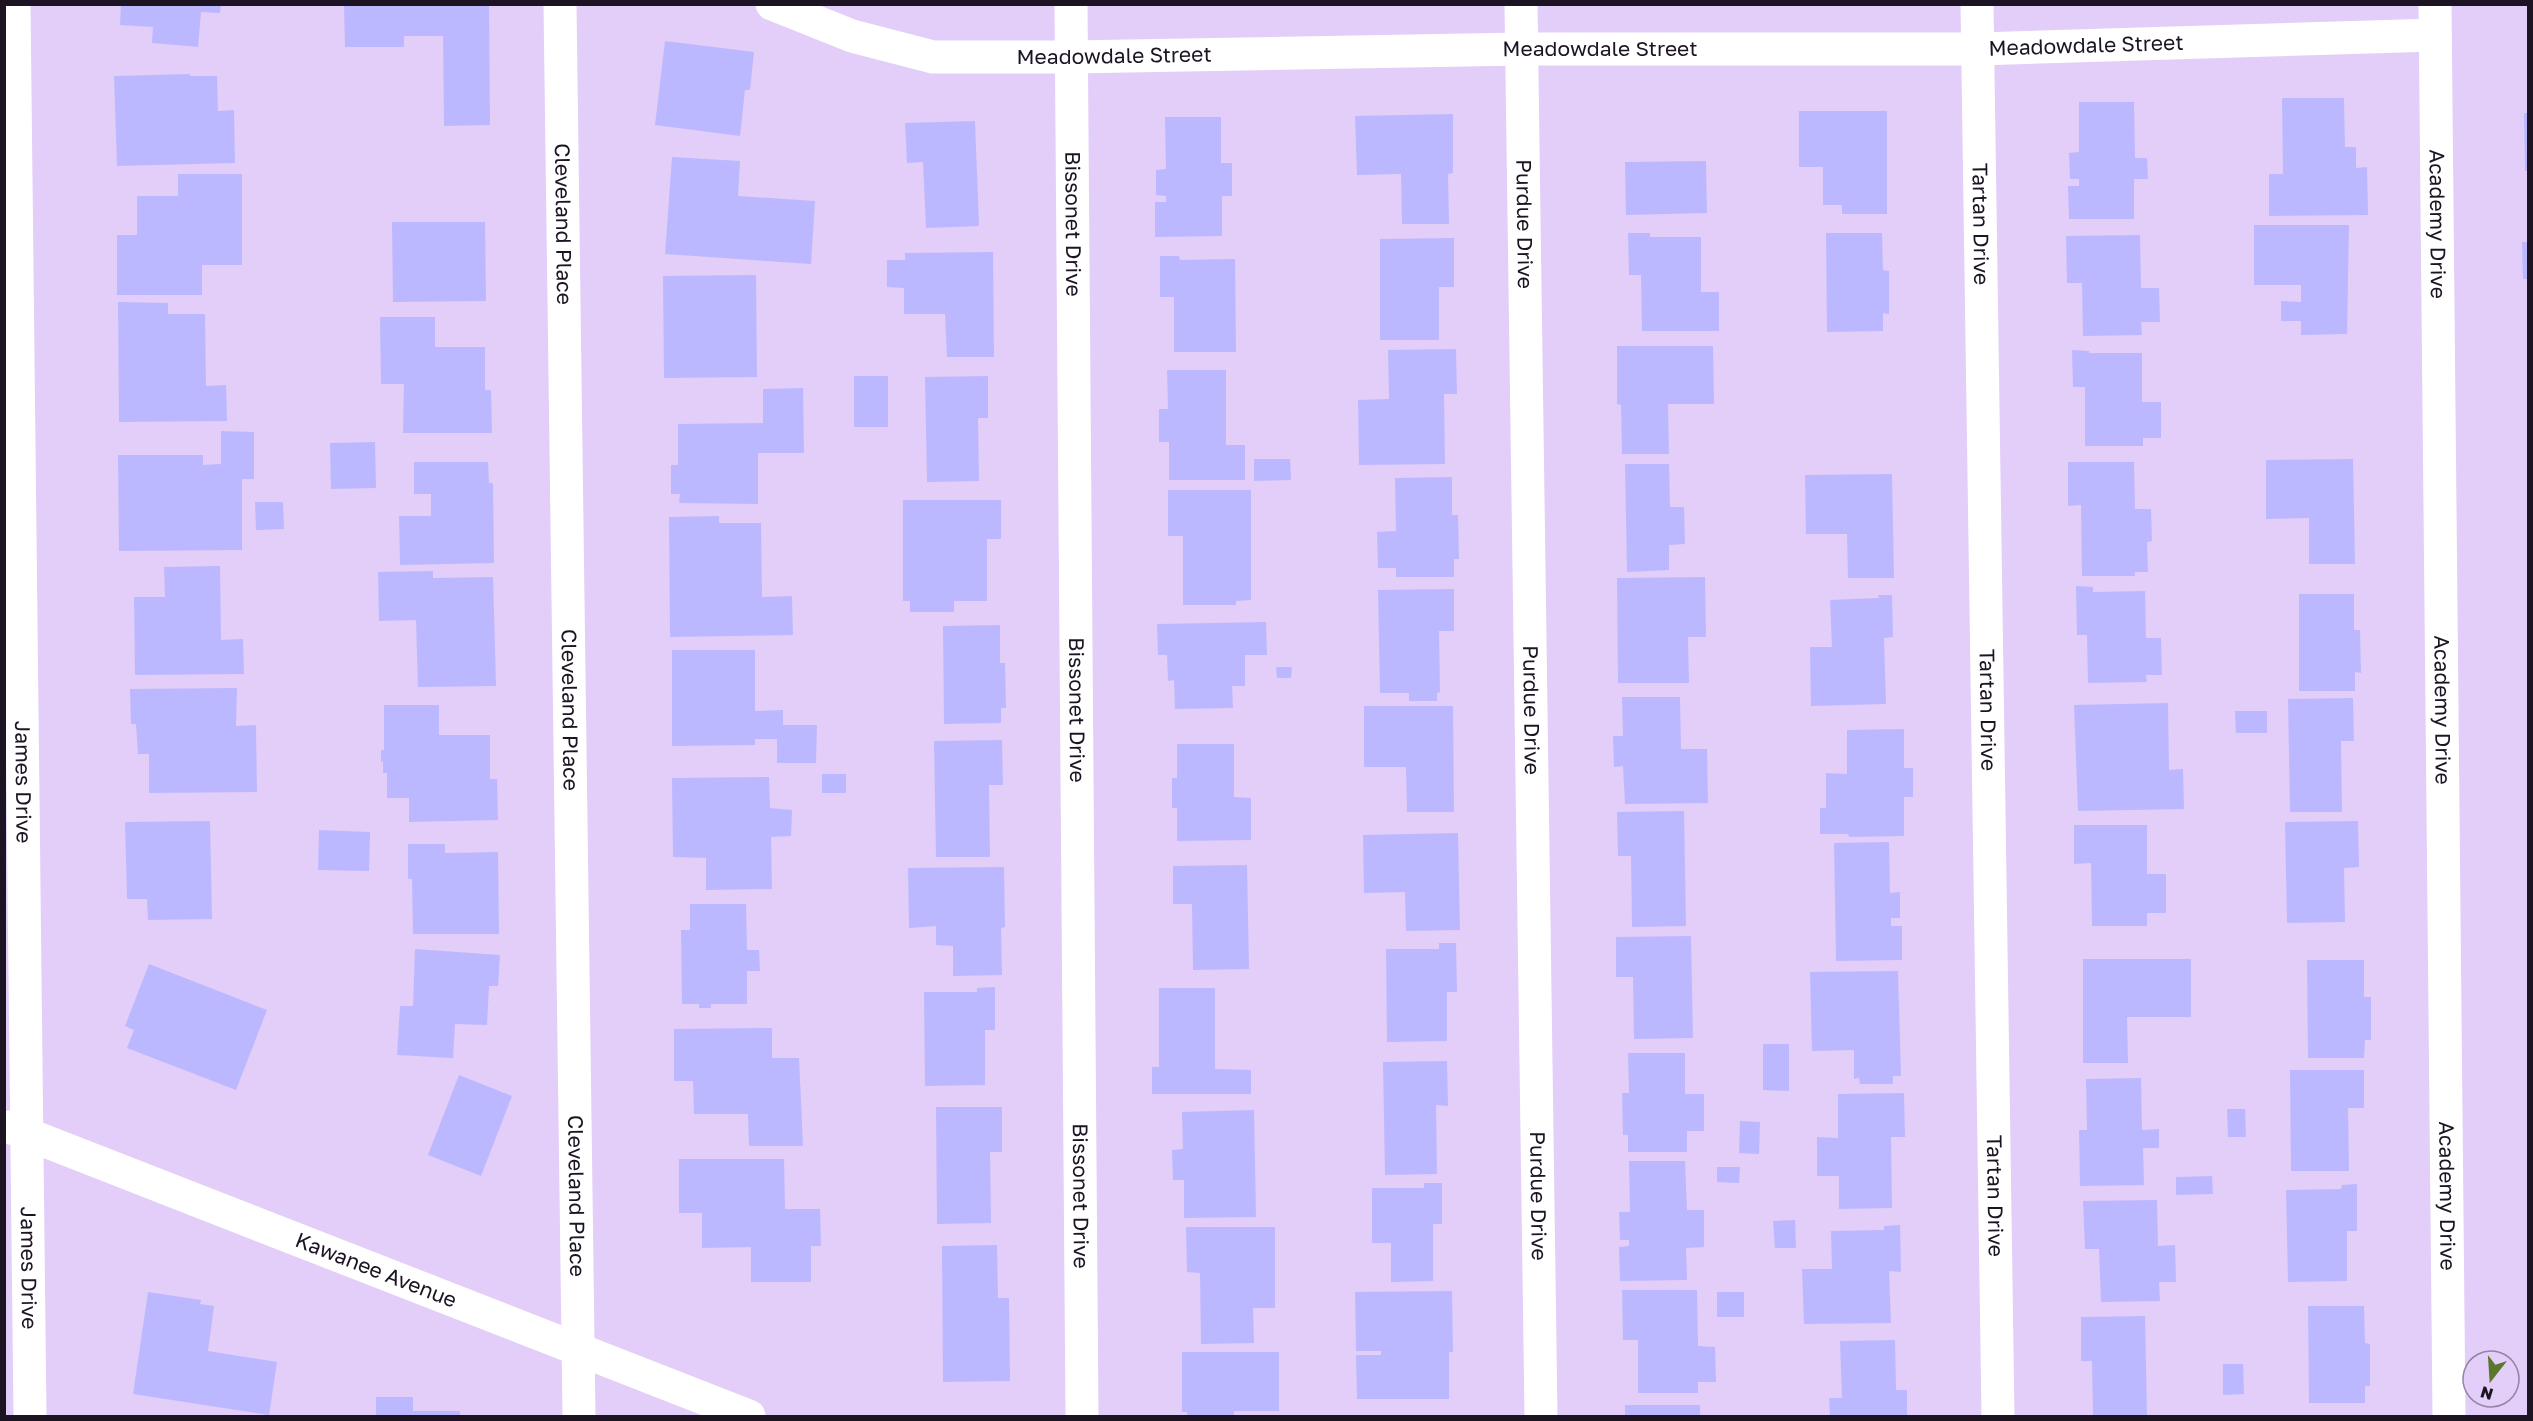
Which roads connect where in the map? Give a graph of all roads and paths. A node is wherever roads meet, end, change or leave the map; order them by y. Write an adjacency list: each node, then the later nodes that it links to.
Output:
1 (14, 4): 11 (street, James Drive)
2 (560, 4): 12 (street, Cleveland Place)
3 (772, 4): 10 (street, Meadowdale Street)
4 (1071, 4): 10 (street, Bissonet Drive)
5 (1521, 4): 8 (street, Purdue Drive)
6 (1977, 4): 9 (street, Tartan Drive)
7 (2435, 20): 9 (street, Meadowdale Street); 19 (street, Academy Drive)
8 (1522, 49): 9 (street, Meadowdale Street); 10 (street, Meadowdale Street); 17 (street, Purdue Drive)
9 (1978, 49): 18 (street, Tartan Drive)
10 (1072, 57): 16 (street, Bissonet Drive)
11 (16, 1130): 12 (street, Kawanee Avenue); 13 (street, James Drive)
12 (579, 1351): 14 (street, Cleveland Place); 15 (street, Kawanee Avenue)
13 (30, 1416)
14 (579, 1416)
15 (749, 1416)
16 (1082, 1416)
17 (1541, 1416)
18 (1998, 1416)
19 (2449, 1416)

